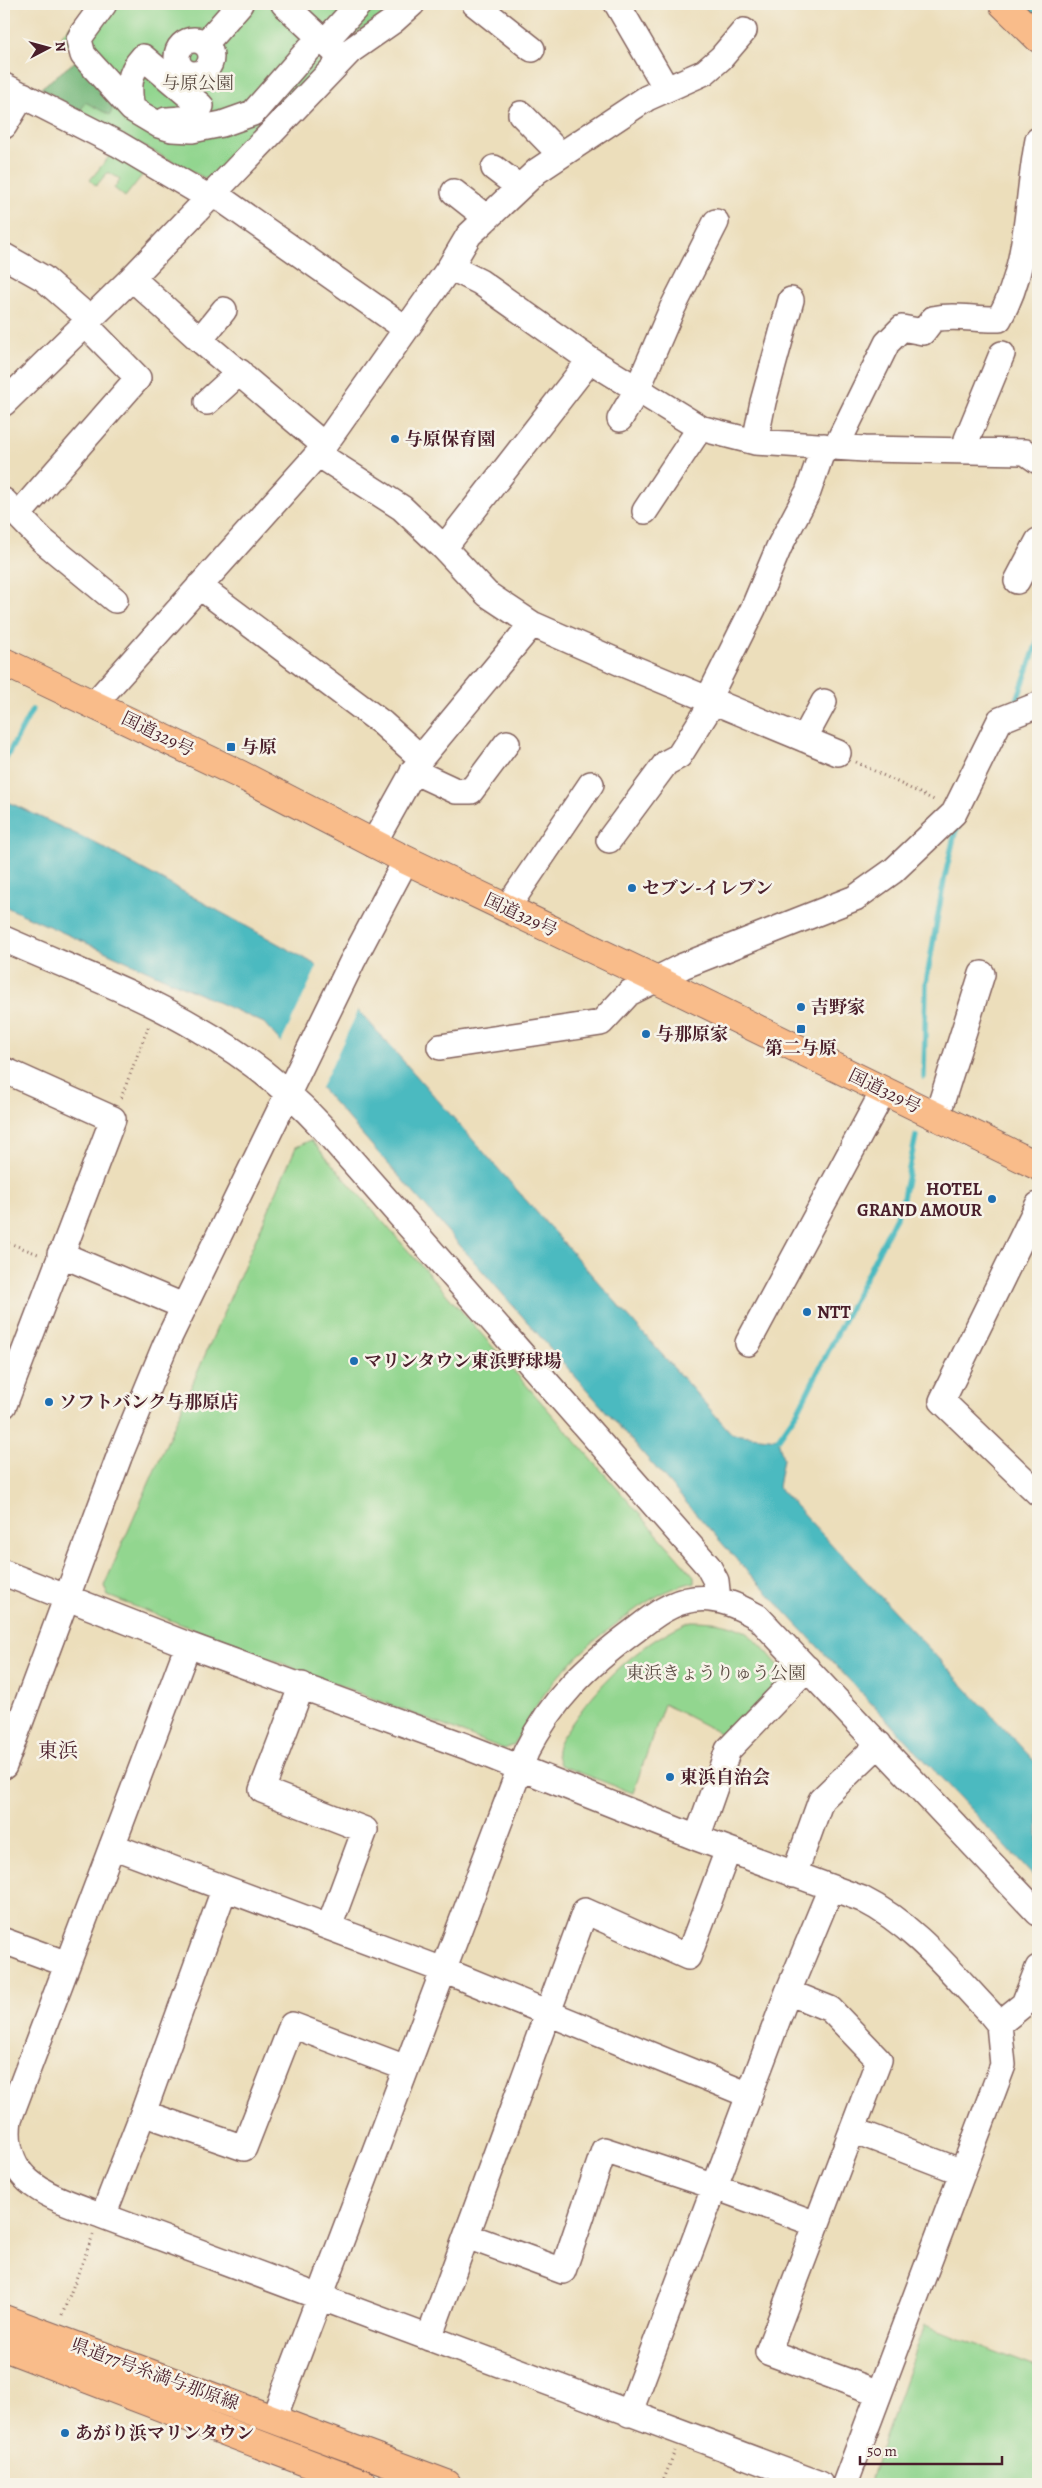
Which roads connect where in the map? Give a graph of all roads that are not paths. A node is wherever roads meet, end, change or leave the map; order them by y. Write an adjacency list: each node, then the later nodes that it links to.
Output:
1 (104, 4): 17 (street)
2 (240, 4): 12 (street)
3 (284, 4): 11 (street)
4 (359, 4): 11 (street)
5 (412, 4): 14 (street)
6 (475, 4): 13 (street)
7 (617, 4): 15 (street)
8 (1003, 4): 10 (main road)
9 (744, 31): 15 (street)
10 (1038, 38)
11 (322, 41): 14 (street); 17 (street)
12 (205, 44)
13 (532, 49)
14 (343, 58): 20 (street)
15 (666, 88): 22 (street)
16 (13, 91): 19 (street); 26 (street)
17 (253, 112): 20 (street)
18 (521, 114): 22 (street)
19 (4, 126)
20 (274, 132): 26 (street)
21 (1038, 140): 46 (street)
22 (560, 154): 24 (street)
23 (494, 168): 24 (street)
24 (519, 187): 27 (street)
25 (454, 192): 27 (street)
26 (211, 195): 31 (street); 35 (street)
27 (487, 218): 30 (street)
28 (716, 222): 40 (street)
29 (4, 256): 34 (street)
30 (450, 267): 35 (street); 38 (street)
31 (132, 278): 34 (street); 36 (street)
32 (791, 300): 45 (street)
33 (224, 310): 36 (street)
34 (87, 321): 42 (street); 51 (street)
35 (405, 328): 47 (street)
36 (200, 340): 39 (street)
37 (1002, 354): 48 (street)
38 (590, 360): 40 (street); 53 (street)
39 (240, 372): 41 (street); 47 (street)
40 (637, 390): 43 (street); 44 (street)
41 (207, 402)
42 (4, 403)
43 (620, 419)
44 (700, 428): 45 (street); 50 (street)
45 (755, 442): 46 (street)
46 (830, 446): 48 (street); 59 (street)
47 (321, 450): 53 (street); 55 (street)
48 (965, 451): 49 (street)
49 (1038, 461)
50 (645, 511)
51 (9, 512): 56 (street)
52 (1038, 542): 54 (street)
53 (444, 548): 57 (street)
54 (1017, 581)
55 (199, 586): 61 (street); 66 (street)
56 (115, 600)
57 (532, 624): 59 (street); 66 (street)
58 (4, 662): 61 (main road, 国道329号)
59 (711, 700): 63 (street); 68 (street)
60 (824, 702): 63 (street)
61 (95, 703): 69 (main road, 国道329号)
62 (1038, 705): 74 (street)
63 (804, 739): 65 (street)
64 (508, 743): 66 (street)
65 (838, 753)
66 (417, 764): 69 (street)
67 (590, 784): 71 (street)
68 (609, 840)
69 (373, 844): 70 (main road, 国道329号)
70 (406, 860): 71 (main road, 国道329号); 78 (street)
71 (507, 908): 74 (main road, 国道329号)
72 (4, 939): 78 (street)
73 (982, 974): 79 (street)
74 (657, 980): 75 (street); 77 (main road, 国道329号)
75 (440, 1047)
76 (4, 1070): 82 (street)
77 (884, 1090): 79 (main road, 国道329号); 84 (street)
78 (289, 1093): 83 (street); 89 (street)
79 (937, 1116): 80 (main road, 国道329号)
80 (1038, 1166)
81 (1038, 1205): 86 (street)
82 (59, 1257): 83 (street); 85 (street)
83 (183, 1306): 88 (street)
84 (748, 1343)
85 (4, 1405)
86 (1038, 1493)
87 (4, 1573): 88 (street)
88 (67, 1597): 90 (street); 94 (street)
89 (718, 1600): 91 (street); 95 (street)
90 (188, 1645): 92 (street); 97 (street)
91 (807, 1668): 93 (street); 96 (street)
92 (302, 1685): 95 (street); 103 (street)
93 (879, 1744): 99 (street); 102 (street)
94 (4, 1766)
95 (520, 1768): 96 (street); 107 (street)
96 (696, 1838): 98 (street)
97 (112, 1846): 101 (street); 105 (street)
98 (728, 1850): 99 (street); 109 (street)
99 (794, 1874): 100 (street)
100 (831, 1888): 108 (street); 110 (street)
101 (224, 1890): 103 (street); 113 (street)
102 (1038, 1913)
103 (329, 1927): 107 (street)
104 (4, 1941): 105 (street)
105 (67, 1964): 117 (street)
106 (1038, 1968): 110 (street)
107 (443, 1970): 109 (street); 111 (street)
108 (788, 1992): 112 (street); 114 (street)
109 (548, 2013): 112 (street); 119 (street)
110 (999, 2024): 115 (street)
111 (406, 2068): 113 (street); 120 (street)
112 (749, 2095): 116 (street)
113 (143, 2113): 117 (street)
114 (853, 2130): 115 (street); 118 (street)
115 (962, 2172): 124 (street)
116 (713, 2186): 118 (street); 119 (street); 125 (street)
117 (100, 2221): 120 (street)
118 (816, 2224): 124 (street)
119 (467, 2236): 122 (street)
120 (320, 2296): 122 (street); 126 (street)
121 (4, 2319): 126 (main road, 県道77号糸満与那原線)
122 (428, 2338): 125 (street)
123 (4, 2347): 127 (main road, 県道77号糸満与那原線)
124 (879, 2393): 130 (street)
125 (629, 2414): 129 (street)
126 (274, 2418): 128 (main road, 県道77号糸満与那原線)
127 (356, 2483)
128 (447, 2484)
129 (820, 2484)
130 (845, 2484)

